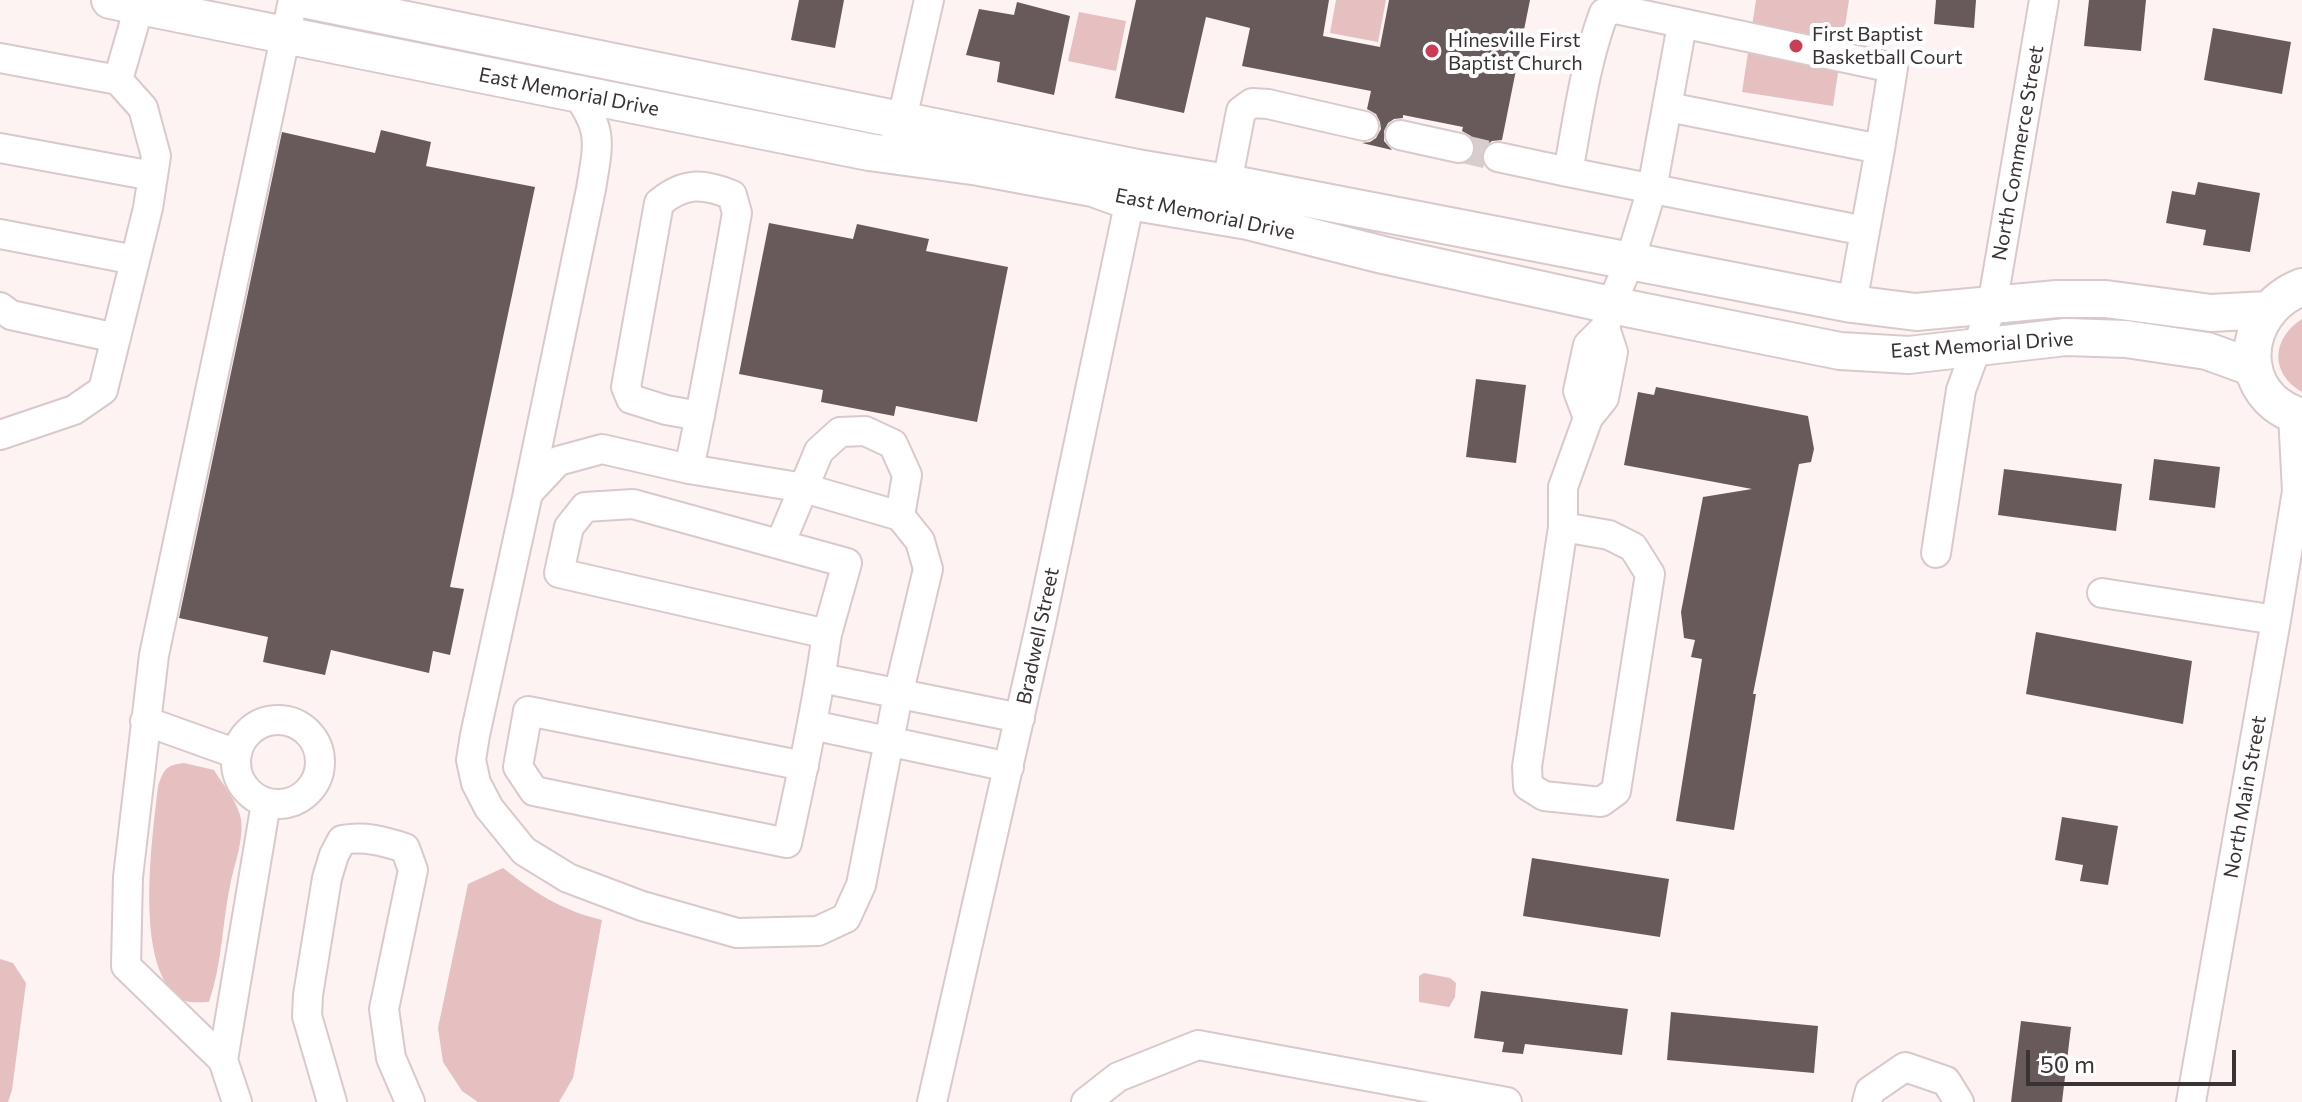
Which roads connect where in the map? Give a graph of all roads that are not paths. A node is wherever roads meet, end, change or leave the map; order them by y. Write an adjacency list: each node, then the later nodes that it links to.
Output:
1 (293, 0): 7 (street)
2 (308, 0): 12 (main road, East Memorial Drive)
3 (929, 0): 12 (street)
4 (2044, 0): 31 (street, North Commerce Street)
5 (130, 2): 7 (main road, East Memorial Drive); 9 (street)
6 (1682, 25): 11 (street); 17 (street); 20 (street)
7 (287, 35): 10 (main road, East Memorial Drive); 55 (street)
8 (0, 58): 9 (street)
9 (118, 80): 21 (street)
10 (576, 93): 18 (main road, East Memorial Drive); 44 (street)
11 (1668, 107): 17 (street); 24 (street)
12 (902, 119): 18 (street); 23 (main road, East Memorial Drive)
13 (1364, 126): 22 (street)
14 (1400, 135): 16 (street)
15 (0, 148): 21 (street)
16 (1459, 148)
17 (1880, 149): 25 (street)
18 (891, 155): 23 (main road, East Memorial Drive)
19 (1498, 157): 20 (street)
20 (1568, 172): 24 (street)
21 (153, 176): 27 (street)
22 (1227, 183): 23 (main road, East Memorial Drive); 28 (main road, East Memorial Drive)
23 (1133, 185): 34 (main road, East Memorial Drive); 54 (street, Bradwell Street)
24 (1652, 189): 25 (street); 28 (street)
25 (1865, 231): 30 (street)
26 (0, 234): 27 (street)
27 (135, 260): 35 (street)
28 (1630, 261): 30 (main road, East Memorial Drive); 34 (street)
29 (2302, 287): 33 (main road)
30 (1852, 304): 31 (main road, East Memorial Drive)
31 (1992, 306): 33 (main road, East Memorial Drive); 36 (street, North Commerce Street)
32 (0, 307): 35 (street)
33 (2267, 310): 37 (main road)
34 (1608, 316): 36 (main road, East Memorial Drive); 46 (street)
35 (116, 338): 40 (street)
36 (1977, 346): 37 (main road, East Memorial Drive); 48 (street, North Commerce Street)
37 (2254, 368): 39 (main road)
38 (700, 416): 38 (street); 41 (street)
39 (2297, 416): 42 (street, North Main Street)
40 (0, 435)
41 (689, 469): 43 (street); 44 (street)
42 (2299, 485): 50 (street, North Main Street)
43 (804, 488): 45 (street); 45 (street); 47 (street)
44 (528, 493): 57 (street)
45 (900, 516): 53 (street)
46 (1563, 527): 46 (street)
47 (780, 544): 51 (street); 51 (street)
48 (1936, 553)
49 (2102, 593): 50 (street)
50 (2276, 620): 71 (street, North Main Street)
51 (827, 634): 52 (street)
52 (821, 678): 53 (street); 56 (street)
53 (898, 695): 54 (street); 57 (street)
54 (1020, 718): 60 (street, Bradwell Street)
55 (145, 721): 58 (street); 62 (street)
56 (812, 725): 57 (street); 59 (street)
57 (889, 741): 60 (street)
58 (237, 754): 61 (street); 61 (street)
59 (804, 766): 59 (street)
60 (1009, 767): 66 (street, Bradwell Street)
61 (266, 803): 62 (street)
62 (223, 1060): 63 (street)
63 (237, 1102)
64 (332, 1102): 65 (street)
65 (410, 1102)
66 (932, 1102)
67 (1086, 1102): 68 (street)
68 (1507, 1102)
69 (1867, 1102): 70 (street)
70 (1959, 1102)
71 (2191, 1102)

